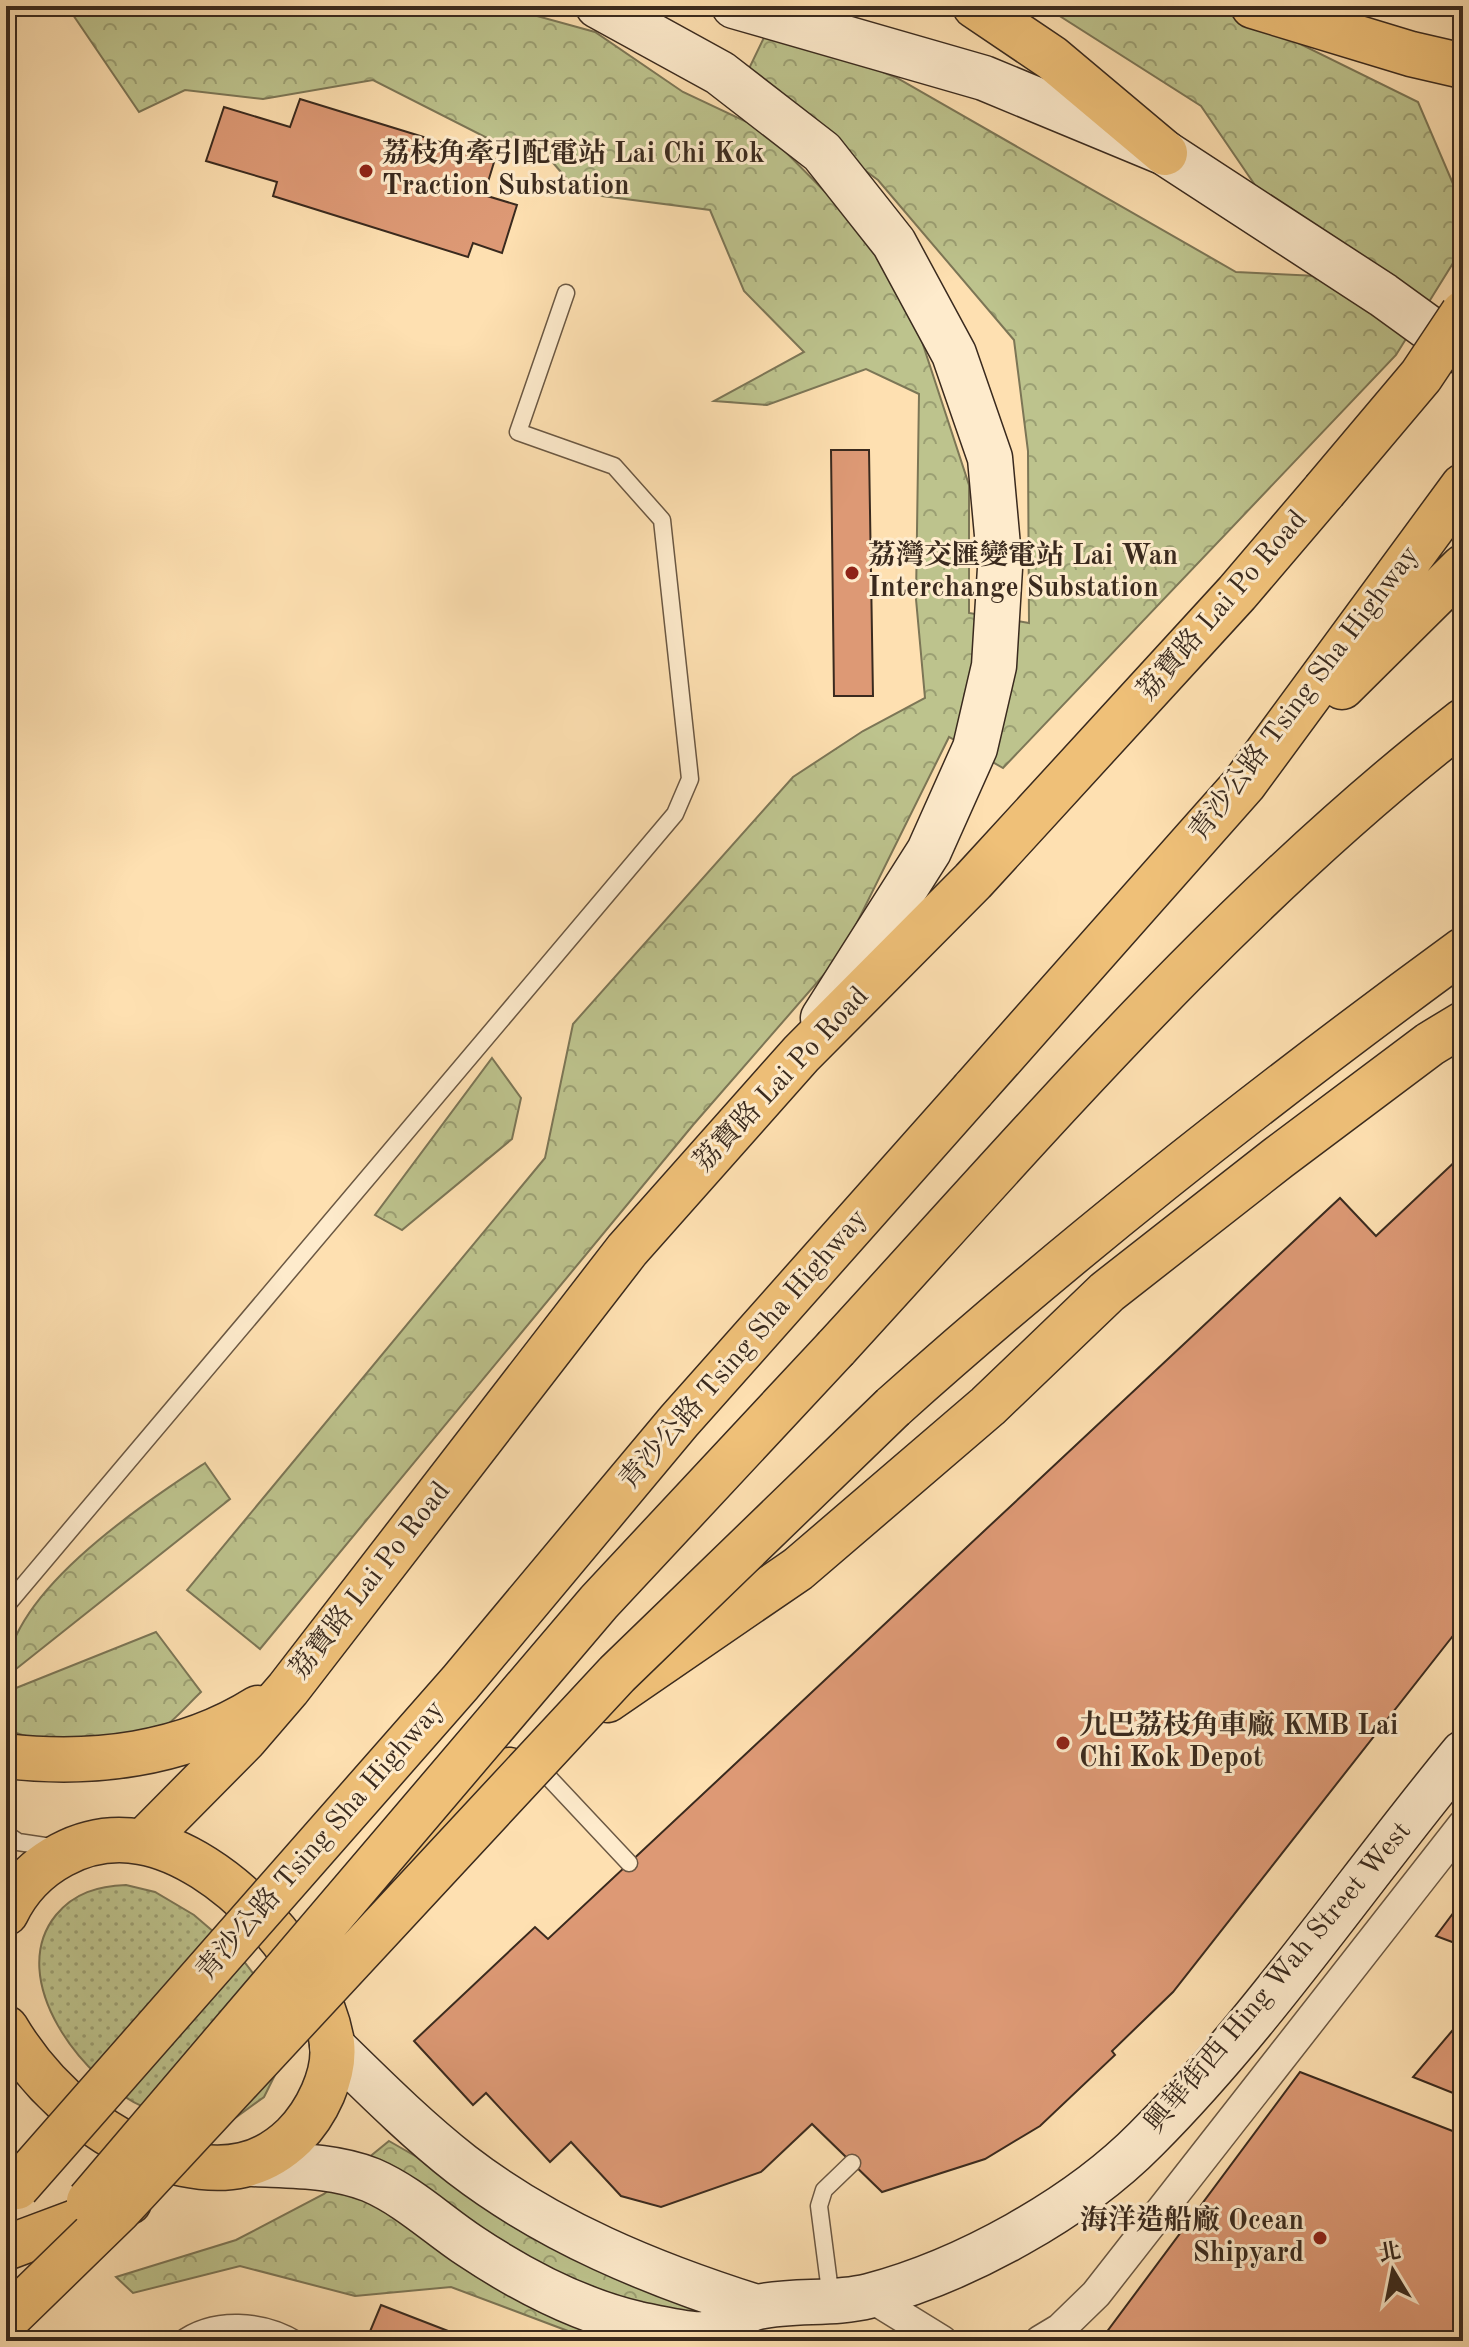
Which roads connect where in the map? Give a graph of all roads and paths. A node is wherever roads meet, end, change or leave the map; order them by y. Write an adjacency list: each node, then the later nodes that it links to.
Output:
1 (598, 6): 16 (main road)
2 (734, 6): 6 (main road)
3 (975, 6): 6 (main road)
4 (1253, 6): 5 (main road)
5 (1463, 66)
6 (1165, 153): 9 (main road)
7 (566, 293): 17 (lane)
8 (1463, 313): 16 (main road, 荔寶路 Lai Po Road, bridge)
9 (1463, 353)
10 (1463, 486): 13 (main road, 青沙公路 Tsing Sha Highway)
11 (1463, 567): 13 (main road)
12 (1463, 721): 35 (main road, bridge)
13 (1244, 784): 32 (main road, 青沙公路 Tsing Sha Highway, bridge)
14 (1463, 950): 37 (main road, bridge)
15 (1463, 1024): 20 (main road)
16 (801, 1054): 18 (main road, 荔寶路 Lai Po Road)
17 (6, 1606)
18 (288, 1689): 21 (main road); 24 (main road, 荔寶路 Lai Po Road)
19 (1463, 1753): 34 (main road, 興華街西 Hing Wah Street West)
20 (528, 1755): 26 (lane); 29 (main road)
21 (6, 1756)
22 (1463, 1825): 41 (street, 興華街西 Hing Wah Street West)
23 (6, 1834): 25 (lane)
24 (143, 1842): 25 (main road); 29 (main road)
25 (71, 1849): 27 (main road)
26 (629, 1863)
27 (6, 1913)
28 (6, 2028): 31 (main road)
29 (329, 2033): 31 (main road); 36 (main road, 興華街西 Hing Wah Street West)
30 (852, 2163): 34 (lane)
31 (242, 2166): 33 (main road, 興華街西 Hing Wah Street West); 36 (main road, 興華街西 Hing Wah Street West)
32 (6, 2199)
33 (6, 2248)
34 (850, 2298): 36 (main road, 興華街西 Hing Wah Street West); 40 (street)
35 (6, 2305)
36 (756, 2307)
37 (6, 2320)
38 (179, 2341): 39 (lane)
39 (299, 2341)
40 (942, 2341)
41 (1040, 2341)

